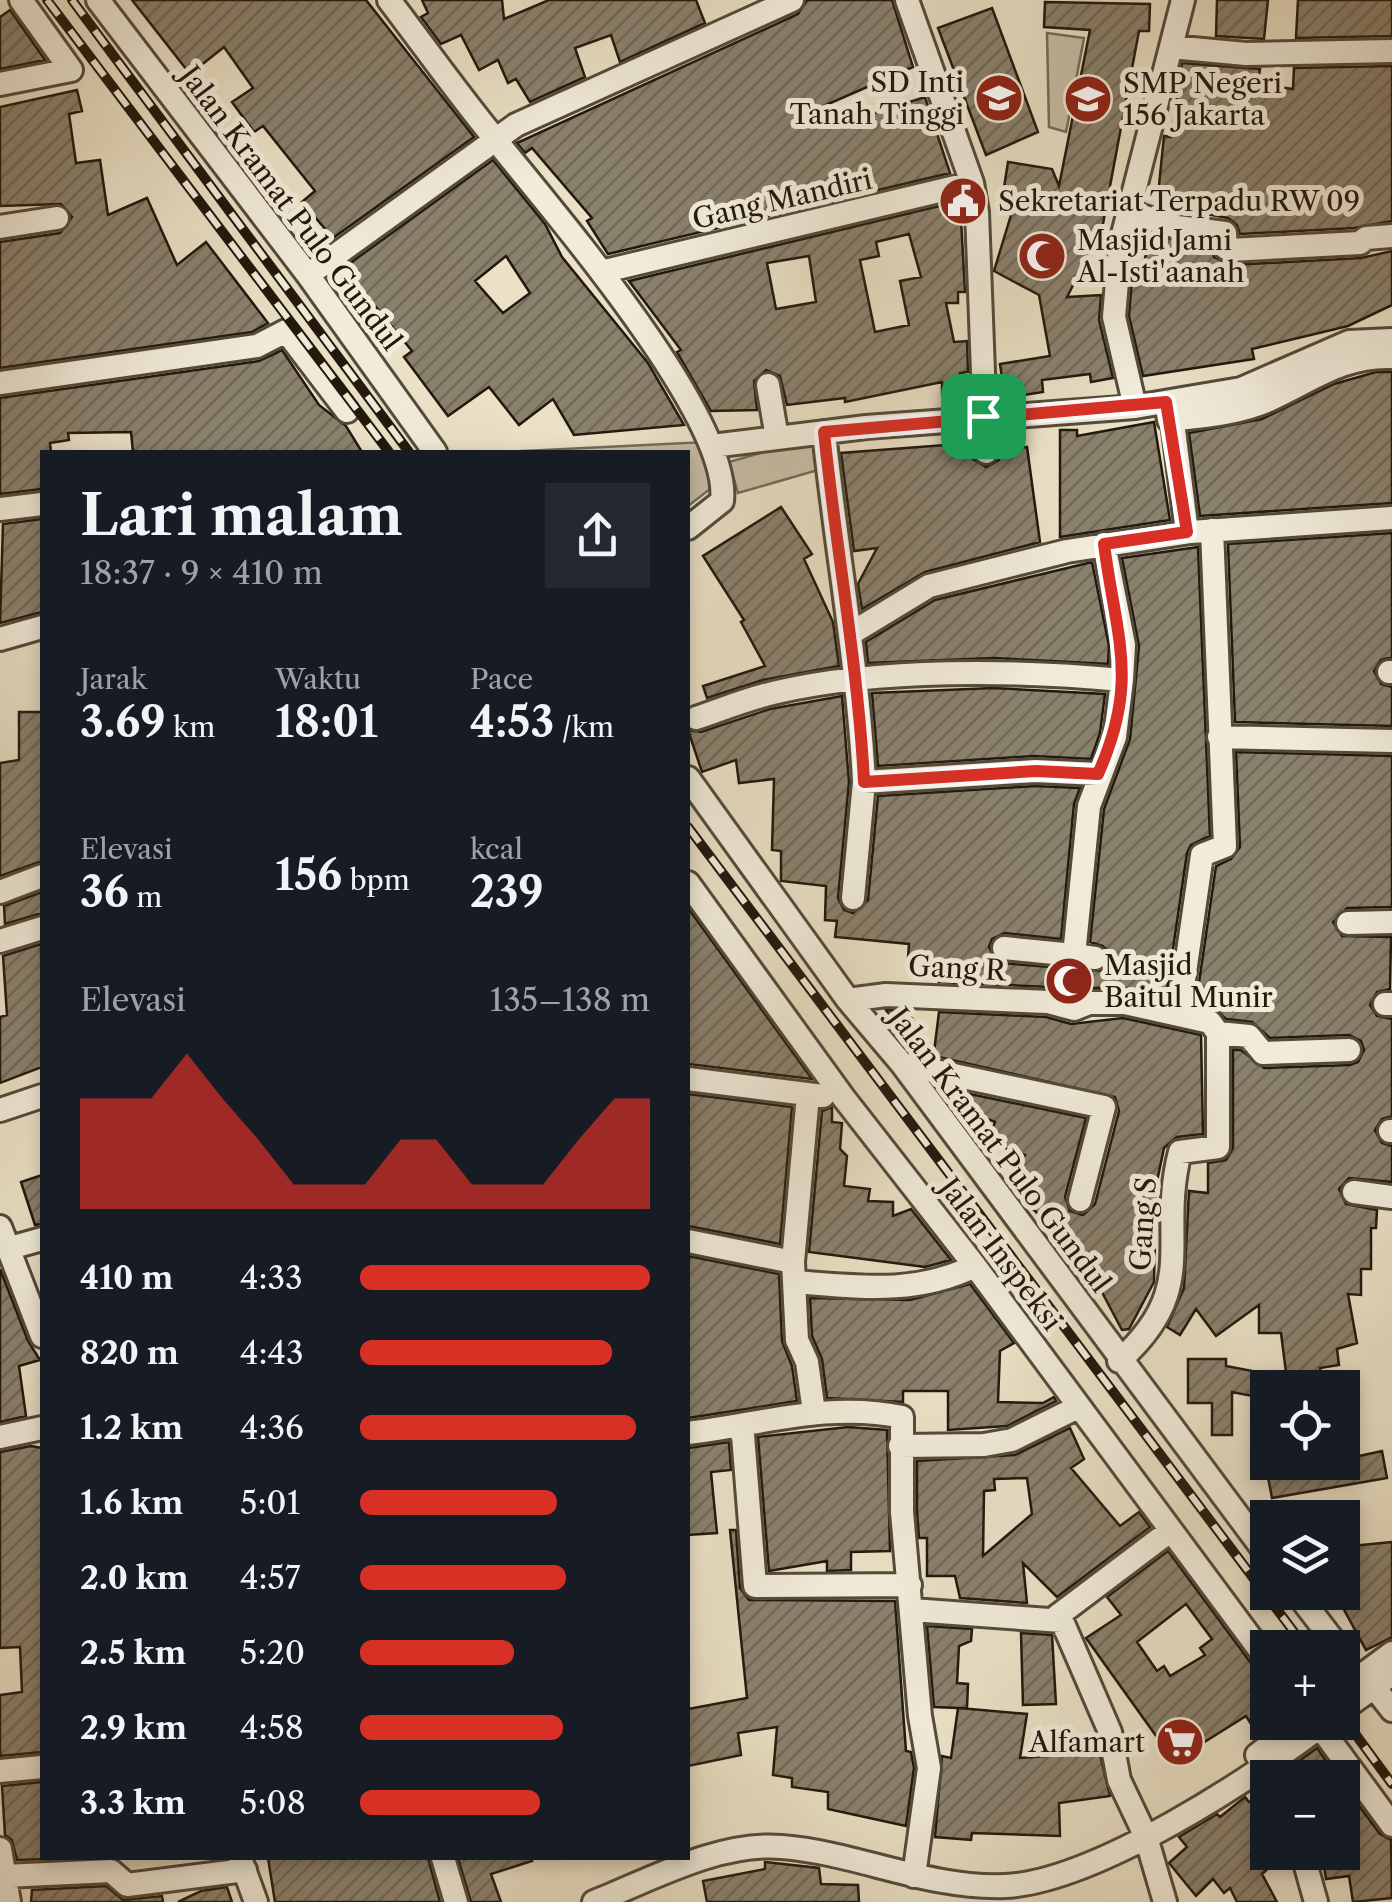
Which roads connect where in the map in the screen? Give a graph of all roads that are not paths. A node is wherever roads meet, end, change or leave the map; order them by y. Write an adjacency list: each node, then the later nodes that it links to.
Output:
1 (20, 0): 9 (street)
2 (98, 0): 17 (street, Jalan Kramat Pulo Gundul)
3 (388, 0): 10 (street)
4 (792, 0): 10 (street)
5 (907, 0): 11 (street)
6 (1183, 0): 7 (street)
7 (1172, 47): 8 (street); 12 (street)
8 (1392, 52)
9 (0, 84)
10 (495, 139): 16 (street); 17 (street)
11 (972, 182): 16 (street, Gang Mandiri); 26 (street)
12 (1129, 212): 15 (street); 23 (street)
13 (57, 218): 14 (street)
14 (0, 227)
15 (1392, 236)
16 (605, 272): 29 (street)
17 (308, 275): 30 (street, Jalan Kramat Pulo Gundul)
18 (1392, 340): 20 (street)
19 (1392, 357): 20 (street)
20 (1312, 368): 24 (street)
21 (0, 383): 25 (street)
22 (768, 385): 27 (street)
23 (1135, 406): 24 (street); 26 (street)
24 (1170, 409): 36 (street)
25 (347, 412)
26 (984, 430): 28 (street)
27 (777, 438): 28 (street); 29 (street)
28 (825, 439): 39 (street)
29 (712, 446): 34 (street)
30 (434, 450)
31 (40, 504): 32 (street)
32 (0, 509)
33 (1392, 518): 35 (street)
34 (690, 526)
35 (1212, 530): 36 (street); 44 (street)
36 (1187, 532): 37 (street)
37 (1104, 544): 39 (street); 42 (street)
38 (40, 629): 40 (street)
39 (850, 634): 41 (street)
40 (0, 639)
41 (859, 680): 42 (street); 43 (street); 48 (street)
42 (1122, 680): 46 (street)
43 (696, 718)
44 (1219, 737): 45 (street); 59 (street)
45 (1392, 740)
46 (1098, 774): 48 (street); 57 (street)
47 (690, 781): 58 (street, Jalan Kramat Pulo Gundul)
48 (864, 782): 52 (street)
49 (40, 877): 51 (street)
50 (690, 886): 66 (street, Jalan Inspeksi)
51 (0, 892)
52 (853, 898)
53 (1392, 922): 54 (street)
54 (1348, 923)
55 (40, 929): 56 (street)
56 (0, 941)
57 (1004, 948)
58 (848, 1000): 59 (street, Gang R); 62 (street, Jalan Kramat Pulo Gundul)
59 (1179, 1014): 60 (street)
60 (1218, 1034): 61 (street); 77 (street, Gang S)
61 (1349, 1050)
62 (902, 1064): 70 (street); 77 (street, Jalan Kramat Pulo Gundul)
63 (690, 1079): 64 (street)
64 (808, 1095): 66 (street); 75 (street)
65 (40, 1097): 67 (street)
66 (843, 1098): 74 (street, Jalan Inspeksi)
67 (0, 1110)
68 (1354, 1192): 69 (street)
69 (1392, 1197)
70 (1080, 1200)
71 (5, 1237): 72 (street); 76 (street)
72 (40, 1239)
73 (690, 1242): 75 (street)
74 (976, 1266): 75 (street); 78 (street, Jalan Inspeksi)
75 (794, 1272): 79 (street)
76 (40, 1331)
77 (1119, 1361): 86 (street, Jalan Kramat Pulo Gundul)
78 (1078, 1406): 84 (street); 85 (street, Jalan Inspeksi)
79 (814, 1412): 81 (street); 84 (street)
80 (40, 1428): 83 (street)
81 (738, 1429): 82 (street); 87 (street)
82 (690, 1433)
83 (0, 1437)
84 (900, 1446): 87 (street)
85 (1170, 1531): 90 (street); 92 (street, Jalan Inspeksi)
86 (1250, 1532)
87 (910, 1584): 88 (street)
88 (912, 1610): 90 (street); 111 (street)
89 (1310, 1610): 91 (street)
90 (1056, 1617): 105 (street)
91 (1325, 1630)
92 (1250, 1636)
93 (1392, 1653): 94 (street)
94 (1376, 1679): 95 (street)
95 (1392, 1710)
96 (1286, 1740): 103 (street)
97 (1302, 1740): 99 (street)
98 (1327, 1740): 104 (street)
99 (1286, 1760)
100 (40, 1767): 101 (street)
101 (0, 1772)
102 (1250, 1777): 103 (street)
103 (1242, 1779): 105 (street)
104 (1392, 1825)
105 (1146, 1837): 111 (street); 116 (street)
106 (0, 1849): 110 (street)
107 (444, 1860): 114 (street)
108 (242, 1864): 110 (street); 113 (street)
109 (1307, 1870): 117 (street)
110 (5, 1876): 112 (street)
111 (914, 1876): 115 (street)
112 (10, 1902)
113 (256, 1902)
114 (456, 1902)
115 (594, 1902)
116 (1165, 1902)
117 (1316, 1902)

